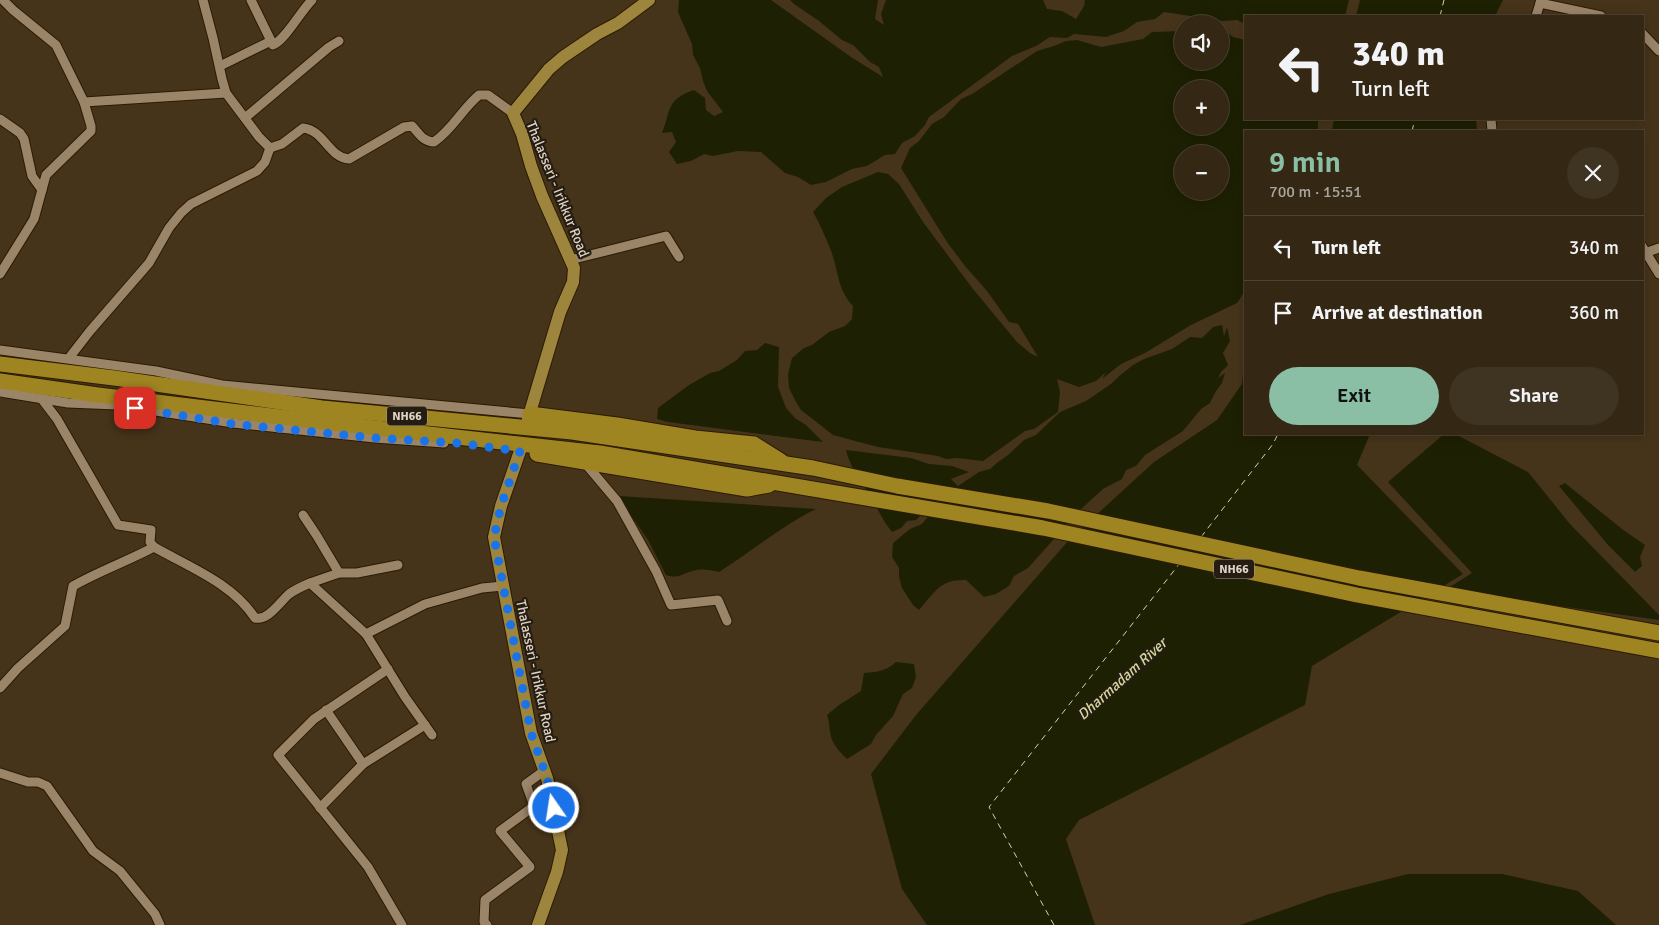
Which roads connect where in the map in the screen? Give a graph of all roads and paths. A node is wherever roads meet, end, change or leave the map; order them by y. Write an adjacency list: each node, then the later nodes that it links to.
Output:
1 (3, 0): 15 (street)
2 (203, 0): 13 (street)
3 (251, 0): 10 (street)
4 (312, 0): 10 (street)
5 (649, 0): 16 (main road, Thalasseri - Irikkur Road)
6 (1540, 2): 7 (street); 8 (street)
7 (1536, 15)
8 (1597, 15)
9 (1644, 35): 12 (street)
10 (271, 41): 13 (street)
11 (339, 41): 17 (street)
12 (1659, 51)
13 (220, 66): 14 (street)
14 (226, 93): 15 (street); 17 (street)
15 (84, 102): 20 (street)
16 (513, 113): 19 (street); 24 (main road, Thalasseri - Irikkur Road)
17 (245, 118): 19 (street)
18 (0, 119): 20 (street)
19 (270, 148): 28 (street)
20 (42, 190): 25 (street)
21 (1659, 248): 22 (street)
22 (1644, 251): 26 (street)
23 (679, 257): 24 (street)
24 (570, 260): 33 (main road, Thalasseri - Irikkur Road)
25 (0, 274)
26 (1659, 274)
27 (0, 350): 28 (street)
28 (69, 358): 33 (street)
29 (0, 364): 36 (highway, NH66)
30 (0, 381): 37 (highway, NH66)
31 (0, 392): 32 (street)
32 (41, 398): 34 (street); 39 (street)
33 (529, 416): 36 (highway)
34 (520, 451): 35 (highway); 43 (main road, Thalasseri - Irikkur Road)
35 (585, 463): 37 (highway); 44 (street)
36 (786, 464): 45 (highway, NH66)
37 (780, 483): 47 (highway, NH66)
38 (302, 515): 41 (street)
39 (154, 547): 42 (street); 49 (street)
40 (398, 565): 41 (street)
41 (339, 573): 42 (street)
42 (310, 583): 46 (street)
43 (503, 586): 46 (street); 54 (main road, Thalasseri - Irikkur Road)
44 (728, 620)
45 (1659, 633)
46 (366, 634): 48 (street)
47 (1659, 651)
48 (388, 669): 50 (street); 51 (street)
49 (0, 688)
50 (326, 710): 53 (street); 56 (street)
51 (425, 725): 52 (street); 53 (street)
52 (432, 735)
53 (363, 764): 56 (street)
54 (544, 770): 59 (street); 60 (main road, Thalasseri - Irikkur Road)
55 (0, 773): 57 (street)
56 (320, 808): 58 (street)
57 (160, 925)
58 (402, 925)
59 (487, 925)
60 (538, 925)

